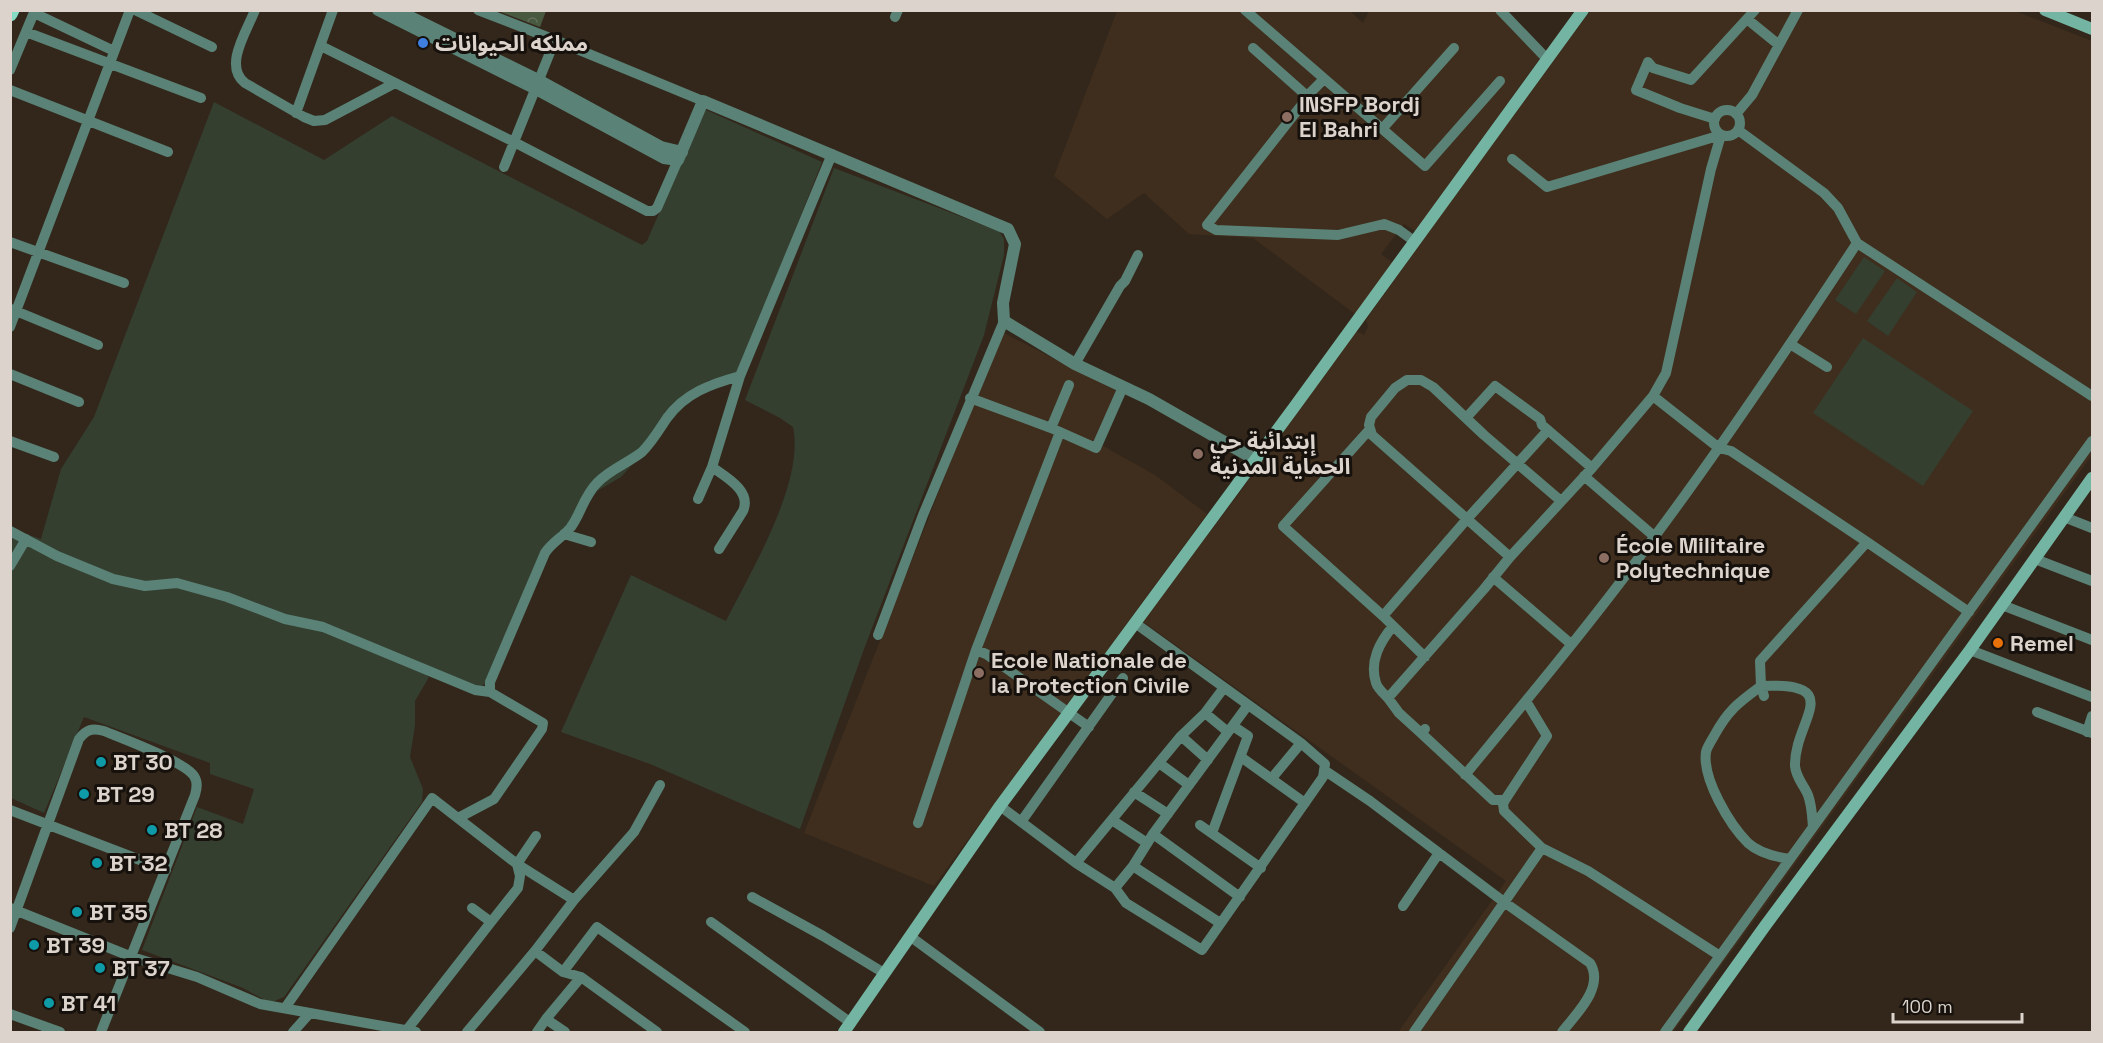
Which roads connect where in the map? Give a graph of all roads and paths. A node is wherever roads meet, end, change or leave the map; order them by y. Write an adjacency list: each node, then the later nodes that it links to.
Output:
1 (130, 10): 23 (street)
2 (135, 10): 20 (street)
3 (255, 10): 35 (street)
4 (333, 10): 19 (street)
5 (378, 10): 30 (street)
6 (396, 10): 30 (street)
7 (478, 10): 17 (street)
8 (1245, 10): 27 (street)
9 (1500, 10): 24 (street)
10 (1583, 10): 24 (main road)
11 (1798, 10): 18 (street)
12 (2045, 10): 15 (main road)
13 (34, 12): 16 (street); 23 (street)
14 (1751, 15): 18 (street); 37 (street)
15 (2092, 29)
16 (26, 32): 25 (street); 26 (street)
17 (555, 40): 30 (street); 34 (street)
18 (1779, 45): 36 (street)
19 (321, 46): 29 (street); 35 (street)
20 (212, 47)
21 (1253, 48): 32 (street)
22 (1454, 48): 39 (street)
23 (114, 51): 25 (street)
24 (1547, 59): 48 (main road)
25 (109, 63): 33 (street); 38 (street)
26 (10, 70)
27 (1324, 79): 32 (street); 39 (street)
28 (1500, 81): 39 (street)
29 (394, 83): 35 (street); 42 (street)
30 (538, 85): 42 (street); 45 (street)
31 (10, 90): 38 (street)
32 (1307, 96): 48 (street)
33 (201, 98)
34 (703, 101): 44 (street); 45 (street)
35 (296, 113)
36 (1736, 114): 37 (street); 40 (street)
37 (1715, 119): 41 (street)
38 (88, 122): 43 (street); 51 (street)
39 (1383, 128)
40 (1738, 130): 41 (street); 50 (street)
41 (1721, 135): 46 (street); 65 (street)
42 (514, 142): 45 (street); 47 (street)
43 (168, 152)
44 (832, 154): 55 (street); 62 (street)
45 (680, 156)
46 (1512, 159)
47 (504, 167)
48 (1414, 241): 77 (main road)
49 (10, 242): 51 (street)
50 (1857, 243): 57 (street); 66 (street)
51 (39, 253): 53 (street); 54 (street)
52 (1138, 255): 59 (street)
53 (124, 283)
54 (14, 310): 56 (street); 58 (street)
55 (1004, 321): 59 (street); 67 (street)
56 (10, 327)
57 (1790, 344): 60 (street); 75 (street)
58 (98, 345)
59 (1075, 364): 64 (street)
60 (1827, 367)
61 (10, 374): 68 (street)
62 (740, 376): 79 (street); 88 (street)
63 (1069, 385): 71 (street)
64 (1123, 387): 71 (street); 77 (street)
65 (1653, 396): 75 (street); 80 (street)
66 (2092, 396)
67 (970, 398): 71 (street); 104 (street)
68 (79, 402)
69 (1466, 418): 70 (street); 72 (street); 78 (street)
70 (1370, 429): 85 (street); 101 (street)
71 (1056, 430): 107 (street)
72 (1548, 430): 78 (street); 80 (street)
73 (10, 441): 76 (street)
74 (2092, 441): 100 (street)
75 (1719, 448): 89 (street); 92 (street)
76 (54, 457)
77 (1256, 460): 102 (main road)
78 (1517, 464): 83 (street); 85 (street)
79 (712, 467): 82 (street); 93 (street)
80 (1588, 472): 83 (street); 89 (street)
81 (2092, 478): 84 (main road)
82 (698, 500)
83 (1561, 501): 94 (street)
84 (2064, 518): 86 (street); 95 (main road)
85 (1467, 519): 94 (street); 101 (street)
86 (2092, 528)
87 (10, 531): 90 (street)
88 (564, 534): 91 (street); 113 (street)
89 (1655, 537): 106 (street)
90 (26, 539): 96 (street); 113 (street)
91 (591, 542)
92 (1867, 542): 100 (street); 112 (street)
93 (719, 549)
94 (1510, 557): 97 (street)
95 (2035, 559): 98 (street); 99 (main road)
96 (10, 566)
97 (1493, 578): 106 (street); 109 (street)
98 (2092, 581)
99 (2002, 605): 105 (street); 108 (main road)
100 (1969, 612): 147 (street)
101 (1383, 616): 103 (street)
102 (1135, 623): 111 (street); 119 (main road)
103 (1393, 626): 109 (street); 115 (street)
104 (878, 634)
105 (2092, 640)
106 (1571, 645): 116 (street)
107 (976, 650): 119 (street); 144 (street)
108 (1970, 650): 114 (street); 196 (main road)
109 (1425, 657): 115 (street)
110 (1123, 678): 122 (street)
111 (1224, 689): 117 (street); 120 (street)
112 (1762, 691): 147 (street); 153 (street)
113 (489, 692): 141 (street)
114 (2092, 697)
115 (1388, 698): 131 (street)
116 (1526, 701): 131 (street); 136 (street)
117 (1248, 705): 123 (street); 126 (street)
118 (2037, 712): 124 (street)
119 (1069, 713): 122 (street); 138 (main road)
120 (1205, 713): 123 (street); 125 (street)
121 (2092, 716): 124 (street)
122 (1089, 726): 143 (street)
123 (1231, 729): 127 (street); 128 (street)
124 (2090, 733)
125 (1181, 736): 128 (street); 129 (street)
126 (1301, 743): 130 (street); 132 (street)
127 (1241, 757): 132 (street); 148 (street)
128 (1208, 760): 134 (street)
129 (1159, 763): 134 (street); 135 (street)
130 (1324, 770): 137 (street); 152 (street)
131 (1465, 775): 136 (street)
132 (1272, 778): 137 (street)
133 (660, 785): 162 (street)
134 (1189, 785): 140 (street)
135 (1134, 792): 140 (street); 142 (street)
136 (1505, 800): 151 (street)
137 (1305, 803): 157 (street)
138 (1000, 806): 143 (street); 171 (main road)
139 (10, 810): 146 (street)
140 (1168, 814): 150 (street)
141 (458, 818): 155 (street); 178 (street)
142 (1112, 820): 150 (street); 154 (street)
143 (1021, 822): 154 (street)
144 (918, 823)
145 (1200, 825): 148 (street)
146 (48, 826): 158 (street); 158 (street); 166 (street)
147 (1813, 827): 153 (street)
148 (1212, 833): 157 (street)
149 (536, 836): 155 (street)
150 (1150, 838): 156 (street); 161 (street)
151 (1542, 848): 163 (street); 173 (street)
152 (1439, 853): 163 (street); 164 (street)
153 (1791, 858): 173 (street)
154 (1076, 863): 159 (street)
155 (517, 864): 162 (street); 167 (street)
156 (1133, 866): 159 (street); 169 (street)
157 (1261, 868): 161 (street)
158 (166, 870): 174 (street)
159 (1114, 888): 169 (street)
160 (752, 897): 176 (street)
161 (1240, 897): 169 (street)
162 (574, 900): 172 (street)
163 (1504, 902): 193 (street); 194 (street)
164 (1403, 906)
165 (472, 908): 167 (street)
166 (14, 910): 170 (street); 174 (street)
167 (491, 922): 186 (street)
168 (711, 922): 182 (street)
169 (1220, 923)
170 (10, 928)
171 (911, 937): 176 (main road); 192 (street)
172 (534, 951): 175 (street); 187 (street)
173 (1720, 956): 195 (street)
174 (132, 957): 178 (street); 184 (street)
175 (563, 972): 177 (street); 191 (street)
176 (884, 973): 182 (main road)
177 (581, 977): 181 (street); 190 (street)
178 (285, 1008): 179 (street)
179 (310, 1013): 185 (street); 186 (street)
180 (10, 1014): 183 (street)
181 (546, 1019): 188 (street); 189 (street)
182 (847, 1028)
183 (60, 1032)
184 (101, 1032)
185 (293, 1032)
186 (411, 1032)
187 (467, 1032)
188 (537, 1032)
189 (565, 1032)
190 (657, 1032)
191 (746, 1032)
192 (1040, 1032)
193 (1414, 1032)
194 (1562, 1032)
195 (1665, 1032)
196 (1689, 1032)

